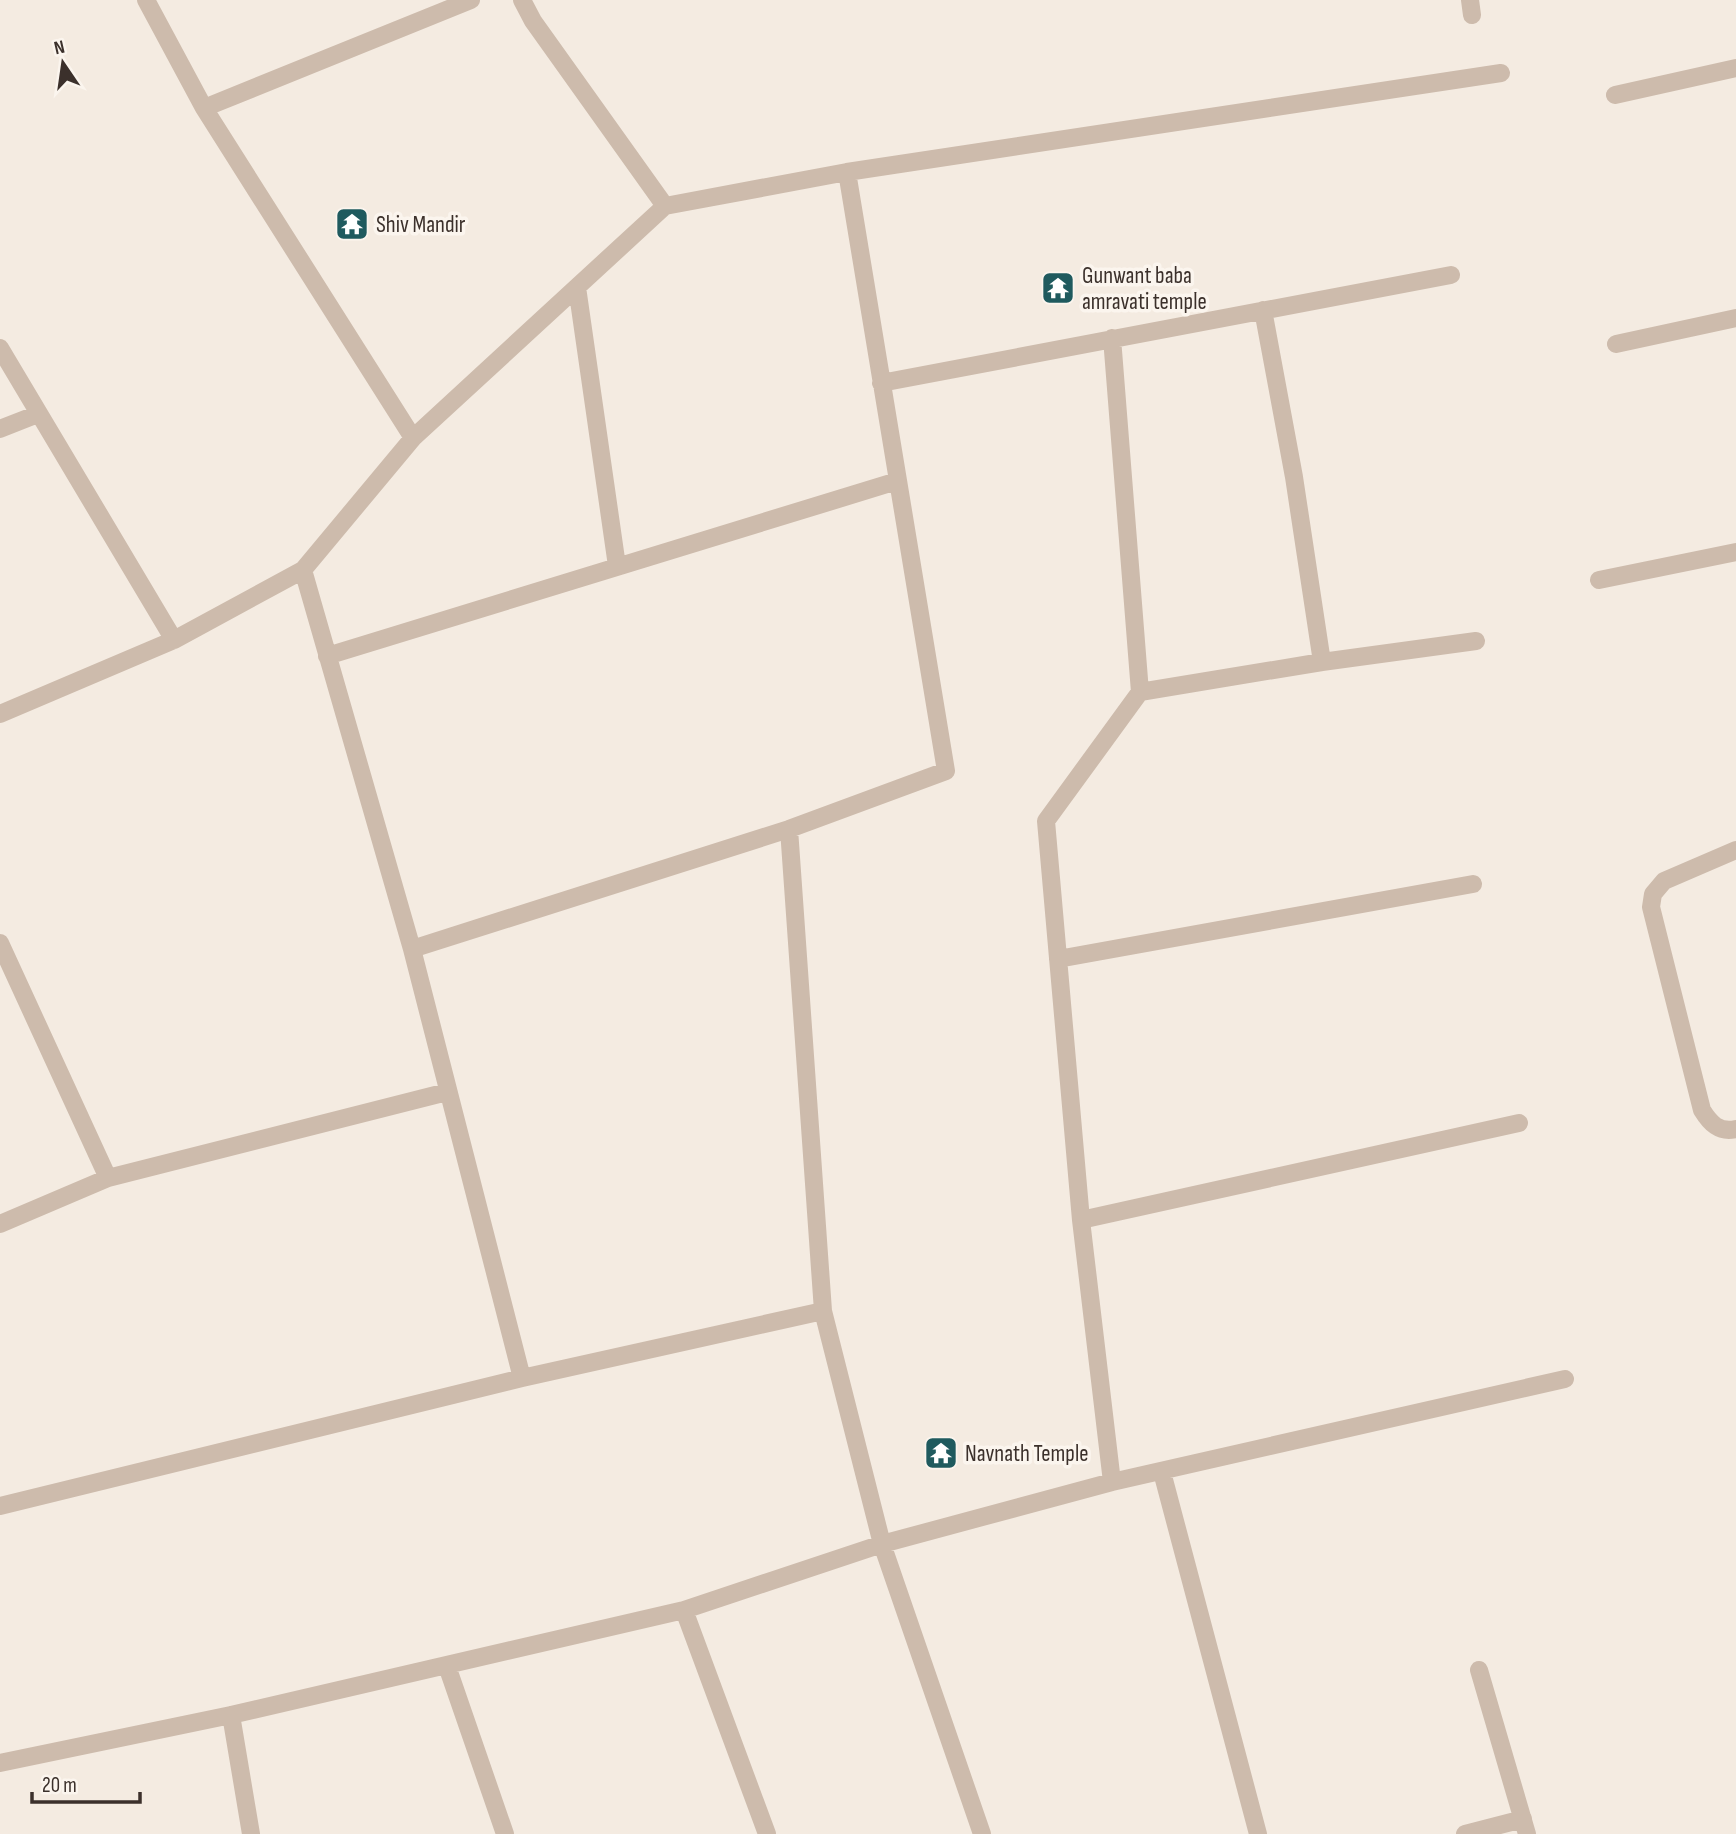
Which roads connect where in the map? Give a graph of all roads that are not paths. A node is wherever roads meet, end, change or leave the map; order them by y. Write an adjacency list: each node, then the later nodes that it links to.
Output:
1 (146, 0): 7 (street)
2 (471, 0): 7 (street)
3 (522, 0): 9 (street)
4 (1736, 68): 6 (street)
5 (1501, 73): 8 (street)
6 (1615, 95)
7 (204, 108): 20 (street)
8 (847, 172): 9 (street); 17 (street)
9 (664, 206): 11 (street)
10 (1451, 275): 12 (street)
11 (577, 286): 20 (street); 23 (street)
12 (1263, 310): 14 (street); 29 (street)
13 (1736, 318): 15 (street)
14 (1112, 338): 17 (street); 30 (street)
15 (1616, 344)
16 (0, 348): 18 (street)
17 (881, 383): 21 (street)
18 (38, 414): 19 (street); 26 (street)
19 (0, 429)
20 (413, 438): 24 (street)
21 (897, 481): 23 (street); 32 (street)
22 (1736, 552): 25 (street)
23 (617, 566): 28 (street)
24 (303, 570): 26 (street); 28 (street)
25 (1599, 580)
26 (174, 640): 31 (street)
27 (1476, 641): 29 (street)
28 (327, 656): 36 (street)
29 (1322, 663): 30 (street)
30 (1140, 692): 37 (street)
31 (0, 714)
32 (789, 830): 36 (street); 44 (street)
33 (1736, 850): 40 (street)
34 (1473, 884): 37 (street)
35 (0, 943): 41 (street)
36 (412, 949): 38 (street)
37 (1058, 959): 42 (street)
38 (447, 1092): 41 (street); 45 (street)
39 (1519, 1123): 42 (street)
40 (1736, 1129)
41 (108, 1178): 43 (street)
42 (1081, 1220): 48 (street)
43 (0, 1224)
44 (822, 1311): 45 (street); 50 (street)
45 (522, 1378): 49 (street)
46 (1565, 1379): 47 (street)
47 (1163, 1472): 48 (street); 61 (street)
48 (1112, 1482): 50 (street)
49 (0, 1506)
50 (882, 1544): 51 (street); 60 (street)
51 (684, 1609): 52 (street); 59 (street)
52 (447, 1666): 54 (street); 58 (street)
53 (1479, 1670): 56 (street)
54 (231, 1715): 55 (street); 57 (street)
55 (0, 1763)
56 (1525, 1827): 62 (street)
57 (251, 1834)
58 (505, 1834)
59 (767, 1834)
60 (982, 1834)
61 (1258, 1834)
62 (1465, 1834)

